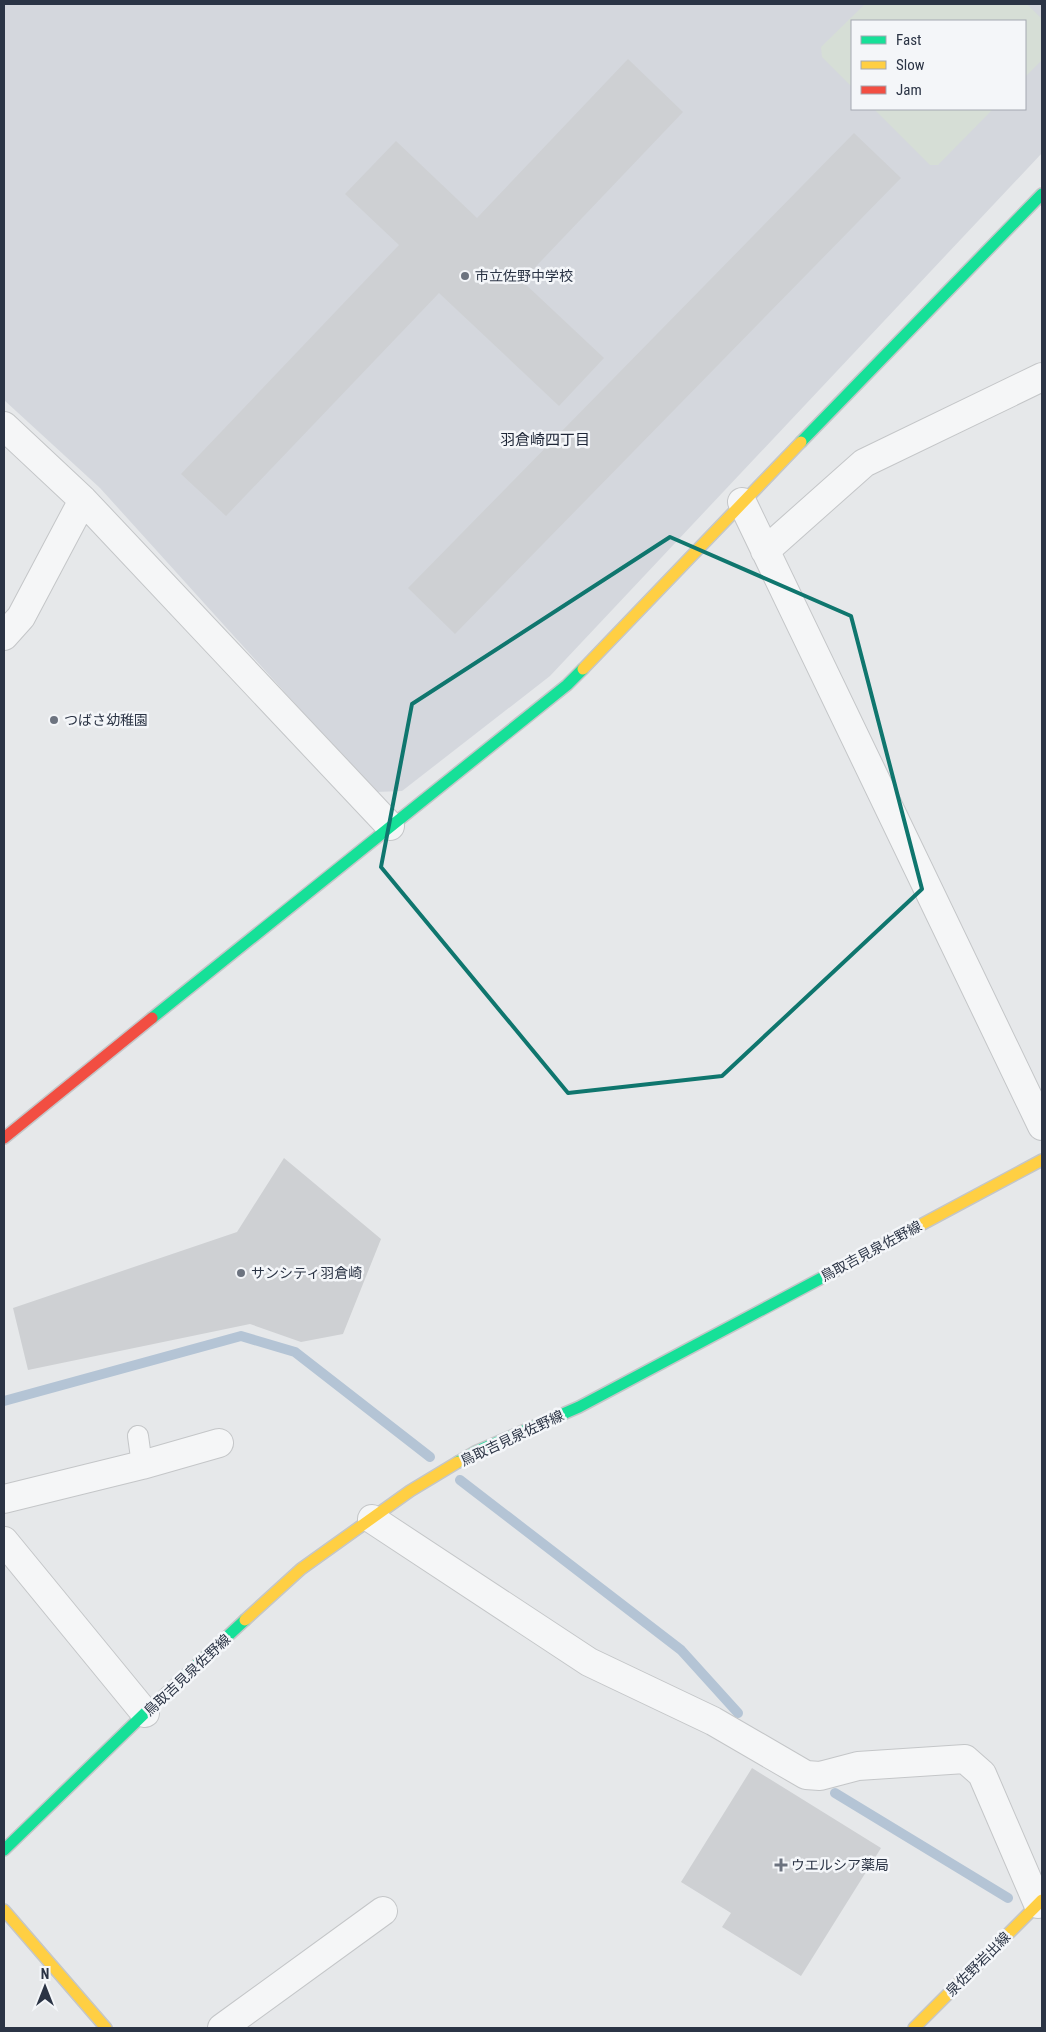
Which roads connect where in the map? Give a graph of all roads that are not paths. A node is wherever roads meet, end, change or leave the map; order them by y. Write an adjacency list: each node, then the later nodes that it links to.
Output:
1 (1042, 194): 5 (main road)
2 (1042, 377): 6 (street)
3 (4, 426): 4 (street)
4 (83, 500): 7 (street); 8 (street)
5 (742, 502): 6 (street); 8 (main road)
6 (765, 551): 9 (street)
7 (9, 618)
8 (390, 826): 10 (main road)
9 (1042, 1126)
10 (4, 1138)
11 (1042, 1160): 16 (main road, 鳥取吉見泉佐野線)
12 (138, 1436): 14 (lane)
13 (219, 1443): 14 (street)
14 (142, 1465): 15 (street)
15 (4, 1499)
16 (372, 1518): 18 (main road, 鳥取吉見泉佐野線); 20 (street)
17 (4, 1542): 18 (street)
18 (146, 1713): 19 (main road, 鳥取吉見泉佐野線)
19 (7, 1841)
20 (1040, 1902): 25 (main road, 泉佐野岩出線)
21 (4, 1910): 23 (main road)
22 (382, 1911): 24 (street)
23 (106, 2028)
24 (222, 2028)
25 (914, 2028)

